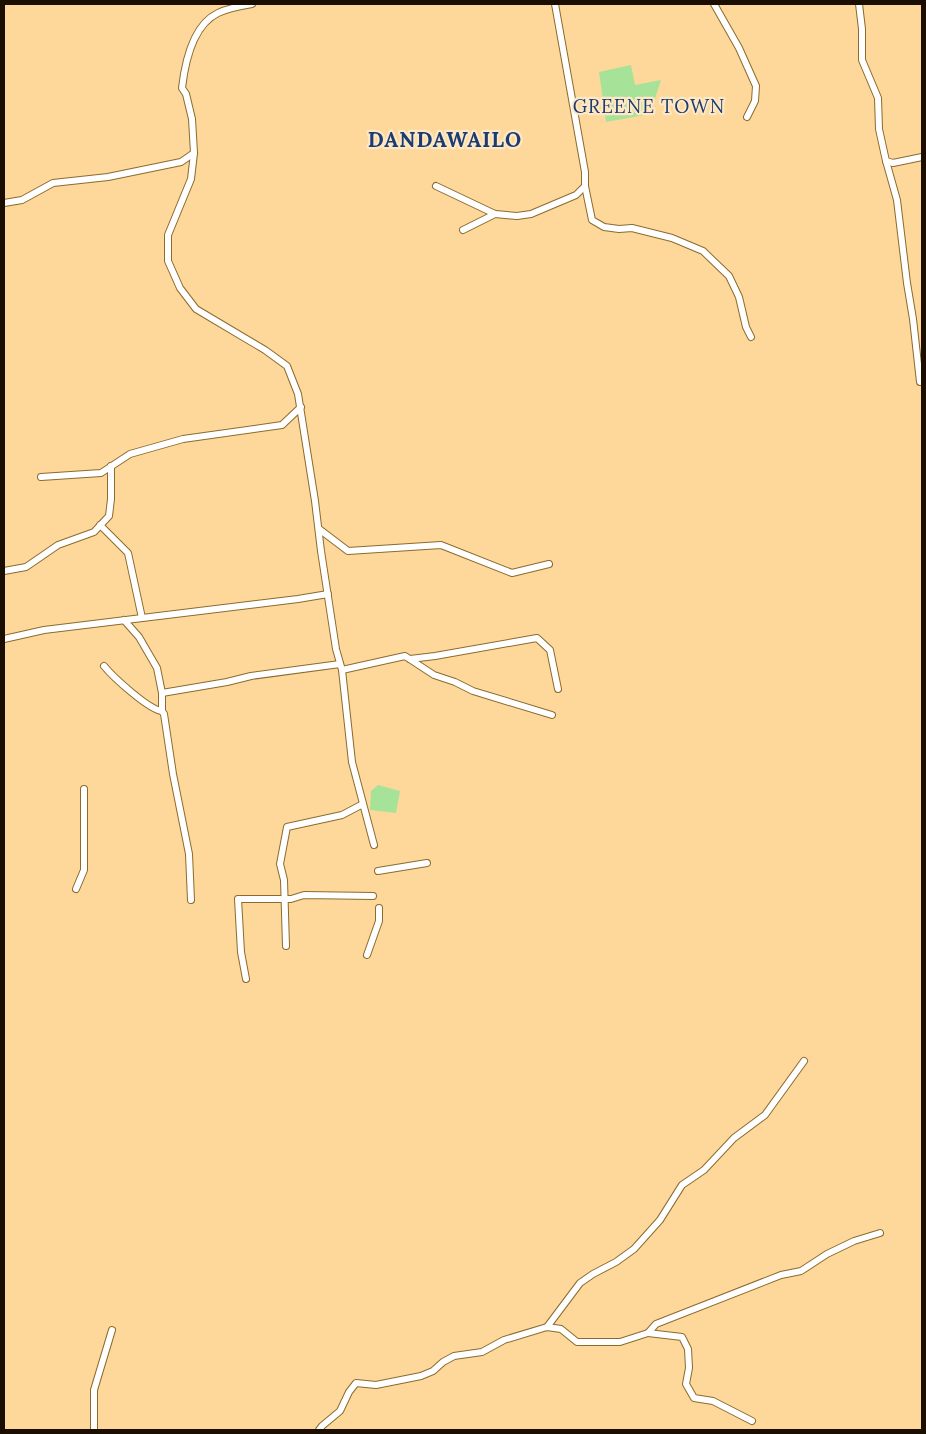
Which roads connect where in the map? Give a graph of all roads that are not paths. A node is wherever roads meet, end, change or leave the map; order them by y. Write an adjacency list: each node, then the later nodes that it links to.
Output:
1 (252, 4): 5 (street)
2 (555, 4): 11 (street)
3 (714, 4): 6 (street)
4 (859, 4): 9 (street)
5 (233, 5): 7 (street)
6 (747, 117)
7 (194, 153): 12 (street); 17 (street)
8 (922, 157): 9 (street)
9 (886, 161): 16 (street)
10 (436, 186): 13 (street)
11 (585, 186): 13 (street); 15 (street)
12 (4, 203)
13 (495, 214): 14 (street)
14 (463, 230)
15 (751, 337)
16 (920, 382)
17 (301, 407): 18 (street); 21 (street)
18 (111, 466): 19 (street); 20 (street)
19 (41, 478)
20 (100, 525): 23 (street); 25 (street)
21 (319, 529): 22 (street); 24 (street)
22 (549, 564)
23 (4, 571)
24 (328, 594): 25 (street); 30 (street)
25 (142, 618): 26 (street)
26 (124, 620): 27 (street); 32 (street)
27 (4, 639)
28 (410, 659): 30 (street); 31 (street); 34 (street)
29 (104, 666): 33 (street)
30 (341, 667): 32 (street); 36 (street)
31 (558, 689)
32 (162, 693): 33 (street)
33 (162, 711): 43 (street)
34 (552, 715)
35 (84, 789): 40 (street)
36 (363, 804): 37 (street); 42 (street)
37 (374, 845)
38 (427, 863): 39 (street)
39 (378, 871)
40 (76, 889)
41 (372, 896): 42 (street)
42 (285, 899): 45 (street); 47 (street)
43 (190, 900)
44 (379, 908): 46 (street)
45 (286, 946)
46 (367, 955)
47 (246, 978)
48 (804, 1061): 50 (street)
49 (880, 1233): 52 (street)
50 (547, 1327): 52 (street); 55 (street)
51 (112, 1330): 54 (street)
52 (648, 1333): 53 (street)
53 (752, 1421)
54 (94, 1430)
55 (319, 1430)

